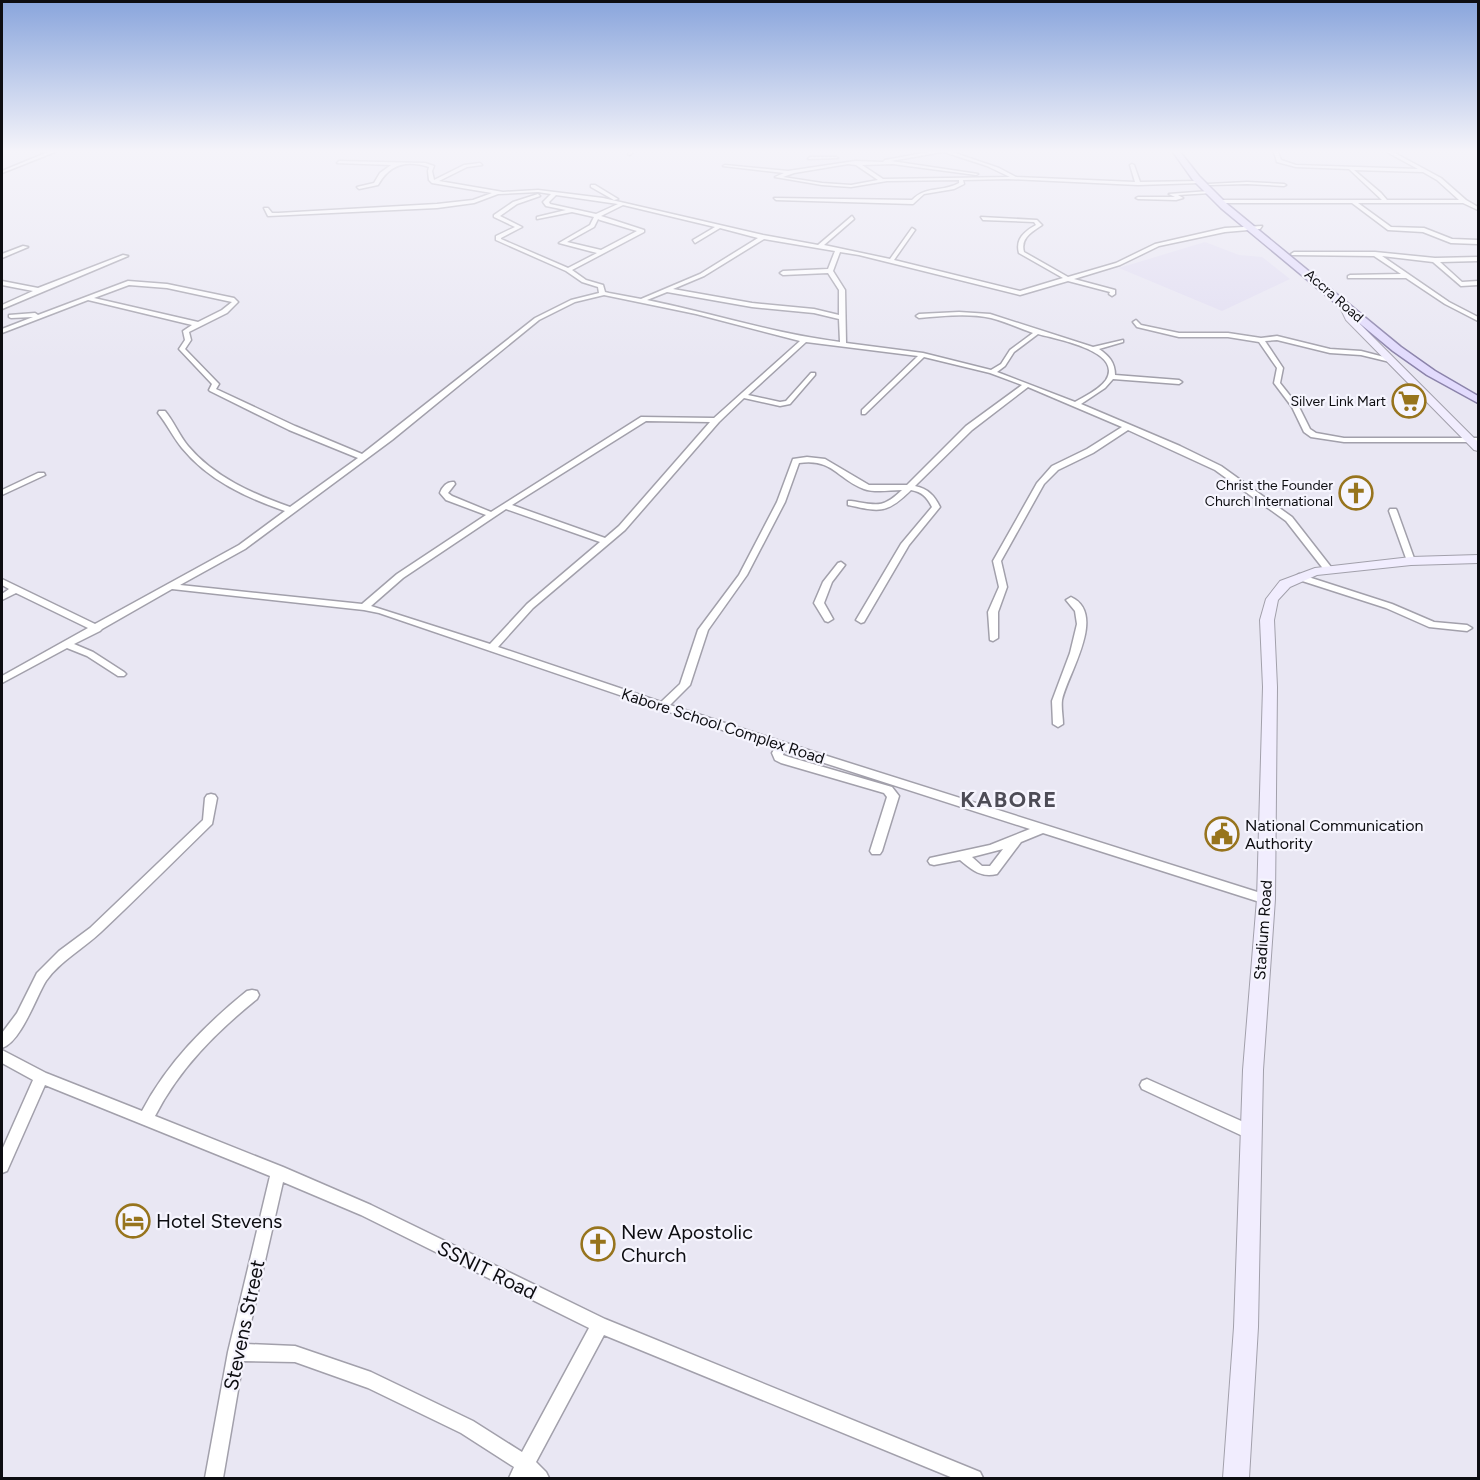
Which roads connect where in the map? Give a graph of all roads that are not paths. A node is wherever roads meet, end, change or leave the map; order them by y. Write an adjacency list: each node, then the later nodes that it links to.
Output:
1 (507, 221): 26 (street)
2 (594, 221): 18 (street)
3 (609, 221): 18 (street)
4 (695, 221): 9 (street)
5 (848, 221): 15 (street)
6 (1035, 221): 31 (street)
7 (1248, 221): 10 (main road, Accra Road)
8 (1380, 221): 14 (street)
9 (719, 227): 12 (street); 13 (street)
10 (1255, 227): 19 (main road, Accra Road); 31 (street); 46 (main road, Accra Road)
11 (912, 230): 25 (street)
12 (763, 237): 15 (street); 35 (street)
13 (695, 241)
14 (1479, 242)
15 (820, 246): 17 (street)
16 (25, 247): 21 (street)
17 (838, 250): 25 (street); 27 (street)
18 (602, 252): 26 (street)
19 (1294, 254): 20 (street); 46 (main road, Accra Road)
20 (1375, 254): 24 (street); 29 (street)
21 (2, 255)
22 (125, 256): 34 (street)
23 (1479, 259): 24 (street)
24 (1435, 260): 33 (street)
25 (891, 261): 31 (street)
26 (568, 270): 36 (street)
27 (830, 271): 28 (street); 45 (street)
28 (783, 273)
29 (1405, 276): 30 (street); 47 (street)
30 (1350, 277)
31 (1068, 279): 37 (street)
32 (2, 283): 34 (street)
33 (1479, 283)
34 (39, 290): 40 (street)
35 (666, 290): 39 (street); 45 (street)
36 (606, 293): 39 (street); 74 (street)
37 (1112, 294)
38 (87, 297): 42 (street); 49 (street); 49 (street)
39 (643, 300): 53 (street)
40 (2, 307)
41 (2, 314): 43 (street)
42 (43, 315): 43 (street); 50 (street)
43 (11, 316): 50 (street)
44 (919, 316): 52 (street)
45 (842, 318): 56 (street)
46 (1359, 318): 59 (main road); 65 (main road, Accra Road); 67 (main road, Accra Road)
47 (1479, 319)
48 (1136, 322): 54 (street)
49 (197, 324): 74 (street)
50 (12, 327): 51 (street)
51 (2, 331)
52 (1036, 332): 57 (street); 60 (street)
53 (805, 340): 56 (street); 66 (street)
54 (1261, 340): 59 (street); 73 (street)
55 (1121, 341): 57 (street)
56 (843, 343): 58 (street)
57 (1092, 349): 62 (street)
58 (923, 355): 60 (street); 69 (street)
59 (1390, 360): 73 (main road)
60 (992, 372): 64 (street)
61 (813, 374): 66 (street)
62 (1110, 377): 63 (street); 68 (street)
63 (1179, 382)
64 (1027, 385): 68 (street); 77 (street)
65 (1479, 393)
66 (743, 396): 71 (street)
67 (1479, 400)
68 (1077, 404): 72 (street)
69 (865, 412)
70 (162, 413): 81 (street)
71 (716, 420): 80 (street); 84 (street)
72 (1127, 427): 88 (street); 100 (street)
73 (1476, 443)
74 (363, 457): 81 (street)
75 (41, 475): 78 (street)
76 (451, 484): 83 (street)
77 (911, 488): 79 (street); 97 (street); 105 (street)
78 (2, 493)
79 (851, 503)
80 (506, 506): 83 (street); 84 (street)
81 (290, 510): 91 (street)
82 (1394, 511): 86 (street)
83 (492, 515): 95 (street)
84 (604, 541): 102 (street)
85 (1478, 559): 86 (main road, Stadium Road)
86 (1412, 561): 88 (main road, Stadium Road)
87 (841, 565): 96 (street)
88 (1328, 569): 89 (main road, Stadium Road)
89 (1299, 577): 98 (street); 114 (main road, Stadium Road)
90 (2, 582): 92 (street)
91 (174, 586): 95 (street, Kabore School Complex Road); 99 (street)
92 (16, 589): 93 (street); 99 (street)
93 (2, 597)
94 (1071, 600): 106 (street)
95 (364, 607): 102 (street, Kabore School Complex Road)
96 (828, 619)
97 (861, 620)
98 (1467, 628)
99 (98, 629): 101 (street)
100 (993, 638)
101 (69, 645): 103 (street); 104 (street)
102 (492, 648): 105 (street, Kabore School Complex Road)
103 (121, 674)
104 (2, 680)
105 (663, 706): 107 (street, Kabore School Complex Road)
106 (1058, 724)
107 (782, 746): 109 (street, Kabore School Complex Road); 111 (street)
108 (212, 798): 116 (street)
109 (1041, 829): 110 (street); 114 (street, Kabore School Complex Road)
110 (1017, 839): 112 (street); 112 (street)
111 (876, 851)
112 (963, 856): 113 (street)
113 (934, 861)
114 (1266, 899): 121 (main road, Stadium Road)
115 (252, 995): 120 (street)
116 (2, 1042)
117 (2, 1056): 118 (street, SSNIT Road)
118 (41, 1077): 120 (street, SSNIT Road); 122 (street)
119 (1147, 1084): 121 (street)
120 (146, 1118): 123 (street, SSNIT Road)
121 (1252, 1133): 130 (main road, Stadium Road)
122 (2, 1166)
123 (278, 1172): 124 (street, SSNIT Road); 125 (street, Stevens Street)
124 (600, 1326): 126 (street); 129 (street, SSNIT Road)
125 (237, 1352): 126 (street); 127 (street, Stevens Street)
126 (522, 1471): 128 (street)
127 (214, 1479)
128 (540, 1479)
129 (974, 1479)
130 (1236, 1479)

